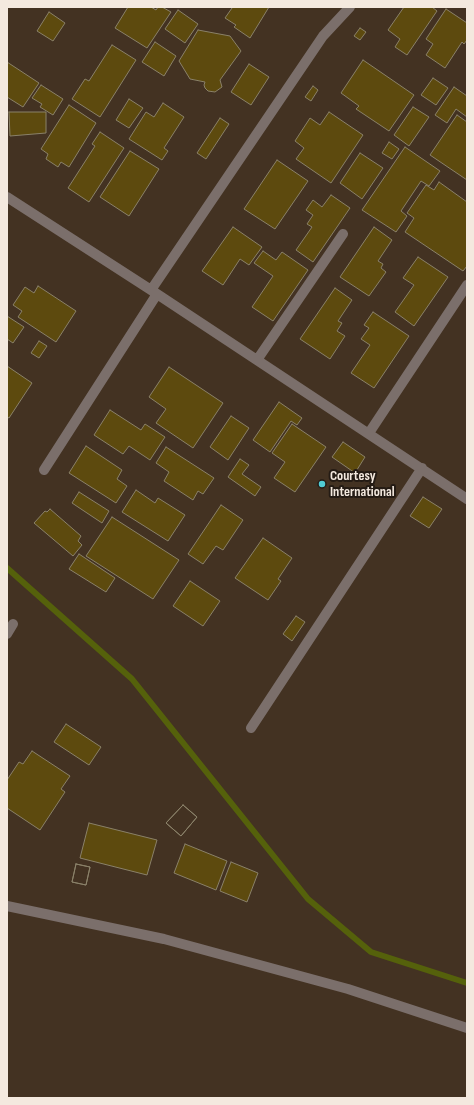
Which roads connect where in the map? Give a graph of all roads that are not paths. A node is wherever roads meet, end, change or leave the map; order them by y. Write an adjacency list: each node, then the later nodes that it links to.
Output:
1 (350, 7): 5 (street)
2 (7, 197): 5 (street)
3 (343, 234): 6 (street)
4 (467, 285): 7 (street)
5 (154, 292): 6 (street); 9 (street)
6 (257, 360): 7 (street)
7 (369, 433): 8 (street)
8 (422, 468): 10 (street); 13 (street)
9 (44, 470)
10 (467, 499)
11 (13, 624): 12 (street)
12 (7, 634)
13 (250, 728)
14 (7, 906): 15 (street)
15 (467, 1028)

